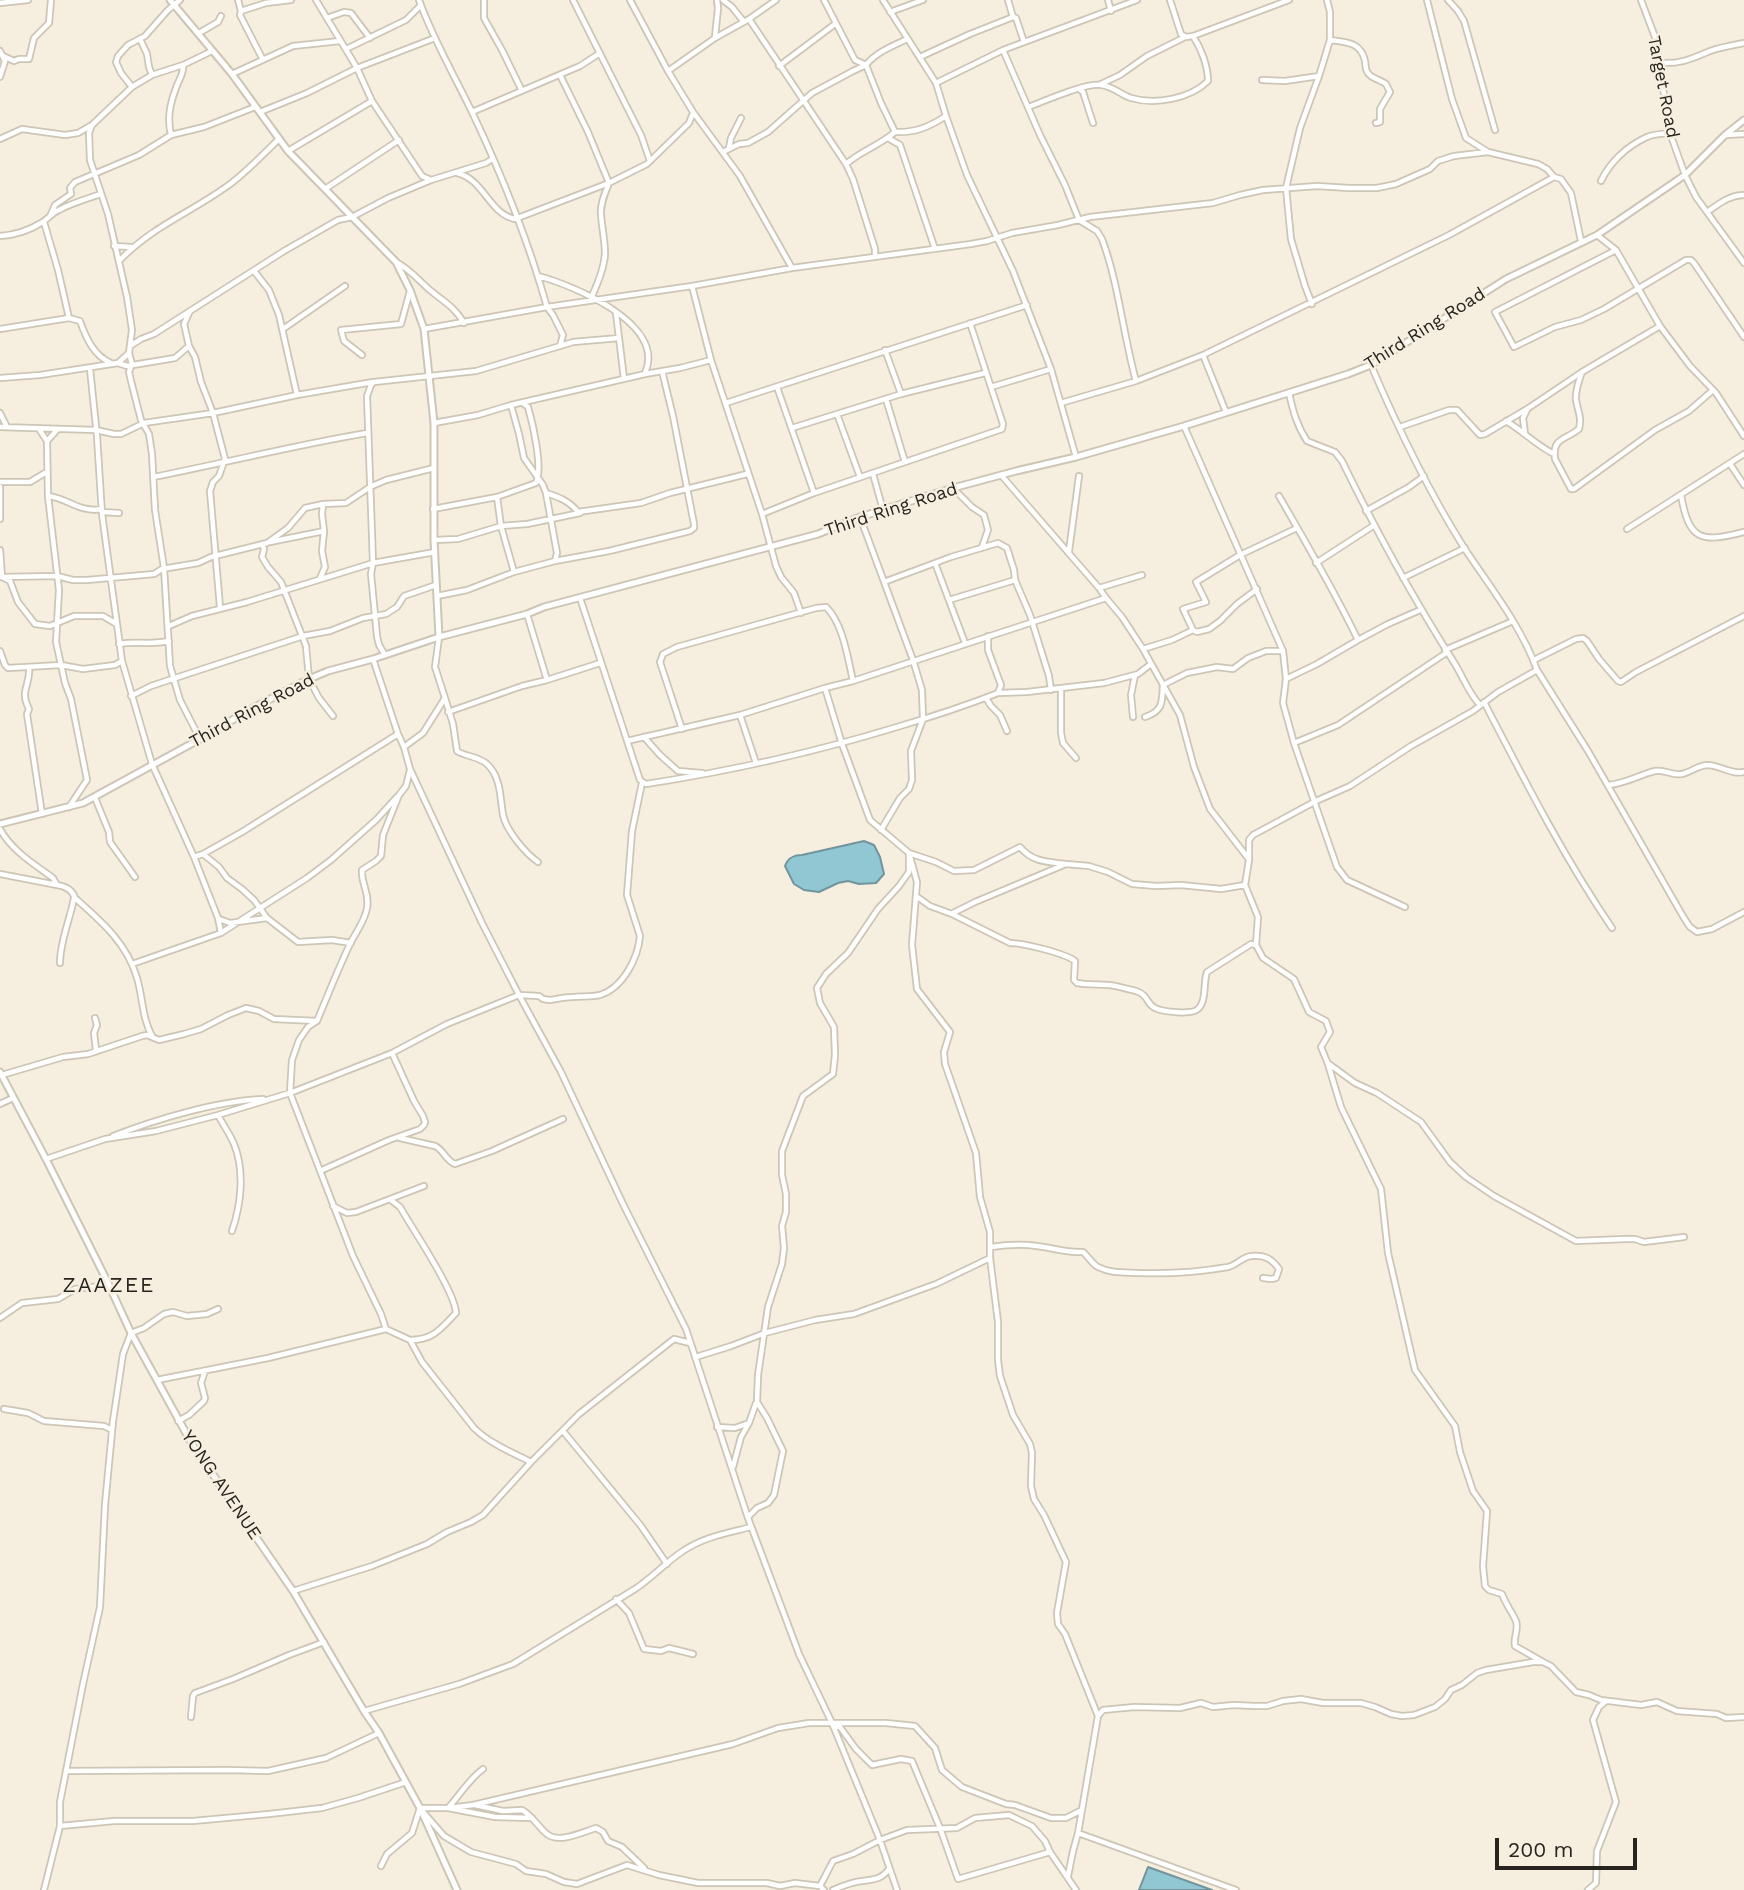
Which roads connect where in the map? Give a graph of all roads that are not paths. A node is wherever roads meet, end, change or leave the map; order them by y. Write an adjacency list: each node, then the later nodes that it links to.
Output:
1 (28, 0): 27 (street)
2 (51, 0): 53 (street)
3 (180, 0): 26 (street)
4 (238, 0): 28 (street)
5 (291, 0): 23 (street)
6 (316, 0): 33 (street)
7 (484, 0): 72 (street)
8 (573, 0): 52 (street)
9 (630, 0): 61 (street)
10 (720, 0): 34 (street); 41 (street)
11 (824, 0): 35 (street)
12 (883, 0): 30 (street)
13 (923, 0): 30 (street)
14 (1008, 0): 32 (street)
15 (1108, 0): 29 (street)
16 (1137, 0): 29 (street)
17 (1170, 0): 38 (street)
18 (1289, 0): 37 (street)
19 (1327, 0): 44 (street)
20 (1427, 0): 97 (street)
21 (1448, 0): 85 (street)
22 (1641, 0): 56 (street, Target Road)
23 (273, 1): 28 (street)
24 (421, 1): 39 (street); 40 (street)
25 (773, 1): 34 (street)
26 (172, 2): 36 (street); 42 (street)
27 (0, 3)
28 (241, 11): 55 (street)
29 (1111, 11): 46 (street)
30 (890, 12): 43 (street)
31 (221, 16): 36 (street)
32 (1013, 17): 46 (street); 54 (street)
33 (327, 18): 39 (street); 45 (street)
34 (747, 21): 41 (street); 59 (street)
35 (835, 24): 58 (street); 59 (street)
36 (199, 33): 51 (street)
37 (1193, 36): 38 (street); 69 (street)
38 (1186, 37): 69 (street)
39 (370, 38): 48 (street)
40 (435, 38): 60 (street); 77 (street)
41 (715, 38): 61 (street)
42 (140, 39): 63 (street); 70 (street)
43 (907, 39): 54 (street); 58 (street)
44 (1330, 40): 65 (street); 83 (street)
45 (340, 41): 48 (street); 55 (street)
46 (1024, 42): 49 (street)
47 (1744, 43): 56 (street)
48 (346, 49): 60 (street)
49 (1003, 50): 68 (street); 75 (street)
50 (0, 51): 53 (street)
51 (212, 51): 57 (street); 62 (street)
52 (600, 53): 64 (street); 99 (street)
53 (3, 57): 66 (street)
54 (920, 57): 68 (street)
55 (263, 60): 62 (street)
56 (1660, 63): 87 (street, Target Road)
57 (183, 65): 63 (street); 89 (street)
58 (866, 65): 74 (street); 86 (street)
59 (779, 66): 74 (street)
60 (357, 68): 73 (street); 76 (street)
61 (668, 71): 78 (street)
62 (232, 74): 76 (street)
63 (152, 75): 70 (street)
64 (560, 75): 72 (street); 107 (street)
65 (1319, 75): 67 (street); 108 (street)
66 (0, 77)
67 (1262, 80)
68 (936, 83): 79 (street)
69 (1100, 84): 71 (street)
70 (132, 87): 84 (street)
71 (1078, 89): 75 (street); 82 (street)
72 (522, 91): 77 (street)
73 (372, 101): 94 (street); 96 (street)
74 (804, 101): 95 (street); 100 (street)
75 (1028, 107): 116 (street)
76 (257, 110): 89 (street); 93 (street)
77 (472, 112): 98 (street)
78 (693, 113): 95 (street); 99 (street)
79 (946, 116): 86 (street); 120 (street)
80 (741, 118): 95 (street)
81 (1744, 120): 90 (street, Third Ring Road)
82 (1093, 123)
83 (1376, 123)
84 (92, 125): 92 (street); 102 (street)
85 (1495, 130)
86 (895, 132): 91 (street)
87 (1670, 133): 103 (street, Target Road); 106 (street)
88 (1744, 134): 90 (street)
89 (171, 135): 102 (street)
90 (1725, 135): 103 (street, Third Ring Road)
91 (888, 138): 100 (street); 124 (street)
92 (0, 139)
93 (279, 139): 96 (street); 123 (street)
94 (399, 140): 105 (street); 109 (street)
95 (726, 150): 130 (street)
96 (288, 151): 109 (street)
97 (1488, 152): 104 (street); 108 (street)
98 (492, 159): 101 (street); 115 (street)
99 (650, 161): 107 (street)
100 (846, 164): 126 (street)
101 (456, 173): 105 (street); 115 (street)
102 (94, 174): 110 (street); 113 (street)
103 (1685, 175): 112 (street, Target Road); 118 (street, Third Ring Road)
104 (1554, 177): 121 (street); 139 (street)
105 (432, 180): 114 (street)
106 (1601, 181)
107 (609, 183): 115 (street); 137 (street)
108 (1286, 188): 116 (street); 139 (street)
109 (325, 189): 114 (street)
110 (101, 194): 113 (street); 122 (street)
111 (1744, 195): 112 (street)
112 (1707, 212): 129 (street, Target Road)
113 (51, 214): 117 (street)
114 (352, 217): 127 (street); 131 (street)
115 (517, 218): 132 (street)
116 (1079, 220): 120 (street); 174 (street)
117 (44, 222): 119 (street); 143 (street)
118 (1597, 235): 121 (street, Third Ring Road); 125 (street)
119 (0, 236)
120 (997, 236): 124 (street); 138 (street)
121 (1581, 241): 164 (street, Third Ring Road)
122 (114, 246): 123 (street); 128 (street)
123 (132, 247): 128 (street)
124 (935, 249): 126 (street)
125 (1616, 250): 135 (street); 135 (street)
126 (875, 257): 130 (street)
127 (396, 261): 136 (street); 145 (street)
128 (118, 262): 154 (street)
129 (1744, 263)
130 (792, 268): 134 (street)
131 (254, 271): 141 (street); 150 (street)
132 (538, 276): 137 (street); 140 (street)
133 (345, 286): 150 (street)
134 (692, 286): 137 (street); 161 (street)
135 (1638, 288): 148 (street); 152 (street)
136 (410, 290): 151 (street); 159 (street)
137 (594, 298): 140 (street); 142 (street)
138 (1027, 304): 146 (street); 166 (street)
139 (1312, 304): 160 (street)
140 (547, 307): 145 (street); 156 (street)
141 (190, 312): 144 (street); 147 (street)
142 (616, 312): 153 (street); 170 (street)
143 (69, 318): 149 (street); 162 (street)
144 (175, 321): 147 (street); 154 (street)
145 (464, 323): 151 (street)
146 (971, 323): 157 (street); 169 (street)
147 (184, 324): 155 (street)
148 (1660, 326): 168 (street); 178 (street)
149 (0, 328)
150 (283, 329): 181 (street)
151 (424, 329): 171 (street)
152 (1744, 337)
153 (619, 338): 156 (street); 173 (street)
154 (130, 346): 158 (street)
155 (189, 346): 163 (street); 190 (street)
156 (560, 346): 171 (street)
157 (885, 350): 176 (street); 180 (street)
158 (128, 353): 162 (street); 163 (street)
159 (362, 355)
160 (1203, 355): 174 (street); 188 (street)
161 (711, 360): 167 (street); 183 (street)
162 (116, 364): 163 (street); 165 (street)
163 (132, 365): 193 (street)
164 (1371, 365): 179 (street, Third Ring Road); 198 (street)
165 (90, 369): 172 (street); 202 (street)
166 (1051, 369): 177 (street); 185 (street)
167 (662, 371): 170 (street); 226 (street)
168 (1582, 372): 187 (street); 207 (street)
169 (985, 373): 177 (street); 180 (street)
170 (645, 374): 173 (street)
171 (429, 377): 175 (street); 194 (street)
172 (0, 378)
173 (624, 379): 184 (street)
174 (1136, 381): 185 (street)
175 (374, 382): 181 (street); 203 (street)
176 (777, 387): 183 (street); 199 (street)
177 (991, 387): 210 (street)
178 (1713, 390): 205 (street); 207 (street)
179 (1290, 393): 188 (street, Third Ring Road); 238 (street)
180 (901, 394): 182 (street)
181 (298, 395): 190 (street)
182 (886, 399): 191 (street); 210 (street)
183 (726, 402): 216 (street)
184 (522, 403): 186 (street); 222 (street)
185 (1061, 403): 209 (street)
186 (511, 405): 194 (street); 222 (street)
187 (1527, 409): 192 (street); 204 (street)
188 (1226, 412): 195 (street, Third Ring Road)
189 (0, 413): 197 (street)
190 (213, 413): 193 (street); 211 (street)
191 (837, 414): 199 (street); 221 (street)
192 (1506, 421): 198 (street); 204 (street)
193 (144, 423): 202 (street); 220 (street)
194 (434, 423): 213 (street)
195 (1184, 426): 209 (street, Third Ring Road); 260 (street)
196 (0, 427): 197 (street)
197 (7, 427): 200 (street)
198 (1400, 427): 219 (street)
199 (792, 428): 228 (street)
200 (39, 429): 201 (street); 206 (street)
201 (57, 430): 202 (street); 206 (street)
202 (96, 430): 237 (street)
203 (367, 433): 211 (street); 225 (street)
204 (1525, 435): 207 (street)
205 (1744, 436)
206 (47, 441): 214 (street)
207 (1554, 454)
208 (1744, 454): 212 (street)
209 (1076, 457): 217 (street, Third Ring Road)
210 (905, 462): 215 (street)
211 (223, 464): 220 (street); 261 (street)
212 (1730, 464): 224 (street); 230 (street)
213 (433, 468): 225 (street); 235 (street)
214 (46, 473): 223 (street); 231 (street)
215 (873, 473): 221 (street); 236 (street)
216 (747, 474): 226 (street); 241 (street)
217 (1001, 475): 227 (street, Third Ring Road); 258 (street)
218 (1079, 476): 258 (street)
219 (1424, 476): 238 (street); 255 (street)
220 (153, 477): 267 (street)
221 (860, 477): 228 (street)
222 (539, 479): 229 (street); 233 (street)
223 (0, 484): 244 (street)
224 (1744, 485)
225 (370, 487): 234 (street); 264 (street)
226 (687, 488): 239 (street); 262 (street)
227 (953, 488): 236 (street, Third Ring Road); 254 (street)
228 (814, 493): 241 (street)
229 (546, 494): 239 (street); 243 (street)
230 (1681, 495): 248 (street); 250 (street)
231 (48, 496): 237 (street); 270 (street)
232 (1279, 496): 247 (street)
233 (498, 497): 235 (street); 245 (street)
234 (323, 504): 249 (street); 252 (street)
235 (433, 509): 251 (street)
236 (883, 510): 242 (street, Third Ring Road)
237 (102, 511): 240 (street); 274 (street)
238 (1366, 511): 246 (street)
239 (582, 512): 243 (street)
240 (119, 513)
241 (762, 514): 253 (street)
242 (860, 517): 253 (street, Third Ring Road); 276 (street)
243 (551, 518): 245 (street); 259 (street)
244 (0, 519)
245 (501, 526): 251 (street); 268 (street)
246 (1373, 526): 266 (street); 273 (street)
247 (1297, 528): 260 (street); 266 (street)
248 (1627, 529)
249 (324, 531): 252 (street); 272 (street)
250 (1744, 532)
251 (434, 540): 257 (street)
252 (264, 543): 261 (street); 280 (street)
253 (771, 547): 282 (street, Third Ring Road); 287 (street)
254 (981, 548): 265 (street); 275 (street)
255 (1465, 548): 273 (street); 291 (street)
256 (0, 550): 271 (street)
257 (435, 552): 264 (street); 277 (street)
258 (1069, 552): 278 (street)
259 (557, 553): 262 (street); 263 (street)
260 (1240, 555): 279 (street); 296 (street)
261 (217, 556): 267 (street); 285 (street)
262 (565, 560): 263 (street)
263 (555, 561): 268 (street)
264 (373, 563): 272 (street); 290 (street)
265 (935, 563): 276 (street); 284 (street)
266 (1316, 563): 300 (street)
267 (164, 568): 274 (street); 295 (street)
268 (514, 572): 281 (street)
269 (1143, 575): 278 (street)
270 (57, 576): 271 (street); 274 (street); 292 (street)
271 (1, 577): 292 (street)
272 (320, 578): 280 (street)
273 (1402, 578): 286 (street)
274 (110, 579): 294 (street)
275 (1015, 580): 284 (street); 293 (street)
276 (884, 582): 310 (street)
277 (436, 585): 281 (street); 290 (street)
278 (1099, 588): 283 (street)
279 (1257, 589): 296 (street); 306 (street)
280 (284, 590): 285 (street); 297 (street)
281 (437, 596): 299 (street)
282 (580, 598): 288 (street, Third Ring Road); 313 (street)
283 (1106, 598): 293 (street); 304 (street)
284 (949, 600): 302 (street)
285 (220, 607): 295 (street)
286 (1420, 610): 300 (street); 307 (street)
287 (800, 613): 323 (street); 339 (street)
288 (527, 614): 299 (street, Third Ring Road); 322 (street)
289 (1744, 616): 311 (street)
290 (374, 617): 297 (street); 308 (street)
291 (1513, 621): 307 (street); 311 (street)
292 (58, 622): 294 (street); 315 (street)
293 (1032, 622): 298 (street); 327 (street)
294 (116, 624): 303 (street)
295 (169, 626): 301 (street)
296 (1193, 630): 304 (street)
297 (303, 636): 319 (street); 320 (street)
298 (988, 636): 302 (street); 328 (street)
299 (439, 637): 308 (street, Third Ring Road); 330 (street)
300 (1358, 640): 321 (street)
301 (169, 641): 303 (street); 319 (street)
302 (965, 643): 310 (street)
303 (119, 644): 312 (street)
304 (1143, 649): 314 (street)
305 (0, 651): 316 (street)
306 (1283, 651): 321 (street); 324 (street)
307 (1446, 651): 332 (street); 345 (street)
308 (385, 655): 309 (street, Third Ring Road)
309 (373, 659): 320 (street, Third Ring Road); 341 (street)
310 (913, 660): 323 (street); 338 (street)
311 (1534, 660): 317 (street)
312 (122, 661): 315 (street); 329 (street)
313 (600, 663): 322 (street); 344 (street)
314 (1151, 664): 318 (street); 324 (street)
315 (61, 665): 316 (street); 359 (street)
316 (29, 667): 360 (street)
317 (1537, 670): 332 (street); 355 (street)
318 (1135, 675): 326 (street); 336 (street)
319 (174, 679): 329 (street); 343 (street)
320 (309, 679): 335 (street); 343 (street, Third Ring Road)
321 (1286, 679): 345 (street)
322 (547, 680): 333 (street)
323 (853, 681): 325 (street)
324 (1163, 685): 337 (street); 366 (street)
325 (825, 688): 334 (street); 346 (street)
326 (1061, 689): 327 (street); 348 (street)
327 (1051, 690): 328 (street)
328 (998, 693): 331 (street)
329 (131, 696): 350 (street)
330 (445, 698): 333 (street); 347 (street)
331 (986, 698): 338 (street); 340 (street)
332 (1482, 703): 358 (street); 382 (street)
333 (448, 712): 367 (street)
334 (740, 715): 339 (street); 349 (street)
335 (333, 716)
336 (1133, 717)
337 (1145, 717)
338 (923, 719): 346 (street); 362 (street)
339 (682, 729): 342 (street)
340 (1007, 731)
341 (398, 734): 347 (street); 364 (street)
342 (645, 737): 344 (street); 353 (street)
343 (200, 739): 350 (street, Third Ring Road)
344 (627, 741): 354 (street)
345 (1294, 743): 358 (street)
346 (842, 744): 349 (street); 362 (street)
347 (404, 747): 351 (street)
348 (1076, 758)
349 (756, 763): 353 (street)
350 (152, 764): 357 (street, Third Ring Road); 365 (street)
351 (410, 769): 356 (street); 388 (street)
352 (1744, 772): 355 (street)
353 (712, 774): 354 (street)
354 (642, 783): 388 (street)
355 (1608, 785): 377 (street)
356 (400, 795): 375 (street); 384 (street)
357 (95, 797): 359 (street, Third Ring Road); 370 (street)
358 (1315, 801): 366 (street); 376 (street)
359 (69, 807): 360 (street, Third Ring Road)
360 (42, 814): 361 (street, Third Ring Road)
361 (0, 827): 371 (street)
362 (881, 830): 363 (street)
363 (909, 853): 368 (street); 373 (street); 419 (street)
364 (202, 854): 365 (street); 375 (street)
365 (194, 857): 379 (street)
366 (1249, 860): 372 (street)
367 (538, 862)
368 (1066, 864): 372 (street); 378 (street)
369 (0, 874): 371 (street)
370 (135, 877)
371 (57, 885): 374 (street)
372 (1245, 885): 385 (street)
373 (915, 895): 378 (street); 411 (street)
374 (75, 898): 386 (street); 387 (street)
375 (260, 908): 380 (street); 381 (street)
376 (1405, 908)
377 (1744, 912)
378 (952, 914): 385 (street)
379 (218, 918): 381 (street); 383 (street)
380 (267, 918): 381 (street); 384 (street)
381 (234, 923): 383 (street)
382 (1612, 928)
383 (221, 933): 387 (street)
384 (351, 943): 390 (street)
385 (1256, 945): 394 (street)
386 (60, 963)
387 (132, 964): 391 (street)
388 (519, 995): 393 (street); 421 (street)
389 (94, 1018): 392 (street)
390 (317, 1021): 391 (street); 396 (street)
391 (153, 1038): 392 (street)
392 (96, 1050): 395 (street)
393 (393, 1053): 396 (street); 402 (street)
394 (1328, 1063): 410 (street); 443 (street)
395 (1, 1073): 397 (street, YONG AVENUE)
396 (290, 1093): 398 (street); 405 (street)
397 (13, 1098): 399 (street); 404 (street, YONG AVENUE)
398 (272, 1099): 400 (street); 403 (street)
399 (0, 1104)
400 (218, 1115): 403 (street); 409 (street)
401 (563, 1119): 402 (street)
402 (399, 1138): 405 (street)
403 (105, 1139): 404 (street)
404 (46, 1159): 414 (street, YONG AVENUE)
405 (320, 1171): 408 (street)
406 (424, 1186): 407 (street)
407 (391, 1200): 408 (street); 420 (street)
408 (333, 1205): 417 (street)
409 (232, 1231)
410 (1684, 1237)
411 (991, 1247): 412 (street); 413 (street)
412 (990, 1258): 419 (street); 446 (street)
413 (1263, 1278)
414 (109, 1285): 416 (street); 418 (street, YONG AVENUE)
415 (218, 1309): 418 (street)
416 (0, 1318)
417 (386, 1329): 420 (street); 423 (street)
418 (131, 1333): 424 (street, YONG AVENUE); 427 (street)
419 (765, 1333): 422 (street); 425 (street)
420 (410, 1340): 434 (street)
421 (691, 1343): 422 (street); 433 (street)
422 (696, 1357): 431 (street)
423 (205, 1371): 424 (street); 428 (street)
424 (158, 1380): 428 (street, YONG AVENUE)
425 (757, 1402): 429 (street); 436 (street)
426 (4, 1409): 430 (street)
427 (114, 1417): 430 (street); 432 (street)
428 (178, 1421): 439 (street, YONG AVENUE)
429 (749, 1423): 431 (street); 435 (street)
430 (104, 1426): 432 (street)
431 (718, 1427): 435 (street)
432 (112, 1430): 452 (street)
433 (563, 1430): 434 (street); 438 (street)
434 (531, 1462): 439 (street)
435 (732, 1468): 436 (street)
436 (748, 1518): 437 (street)
437 (751, 1527): 438 (street); 449 (street)
438 (667, 1564): 440 (street)
439 (293, 1591): 441 (street, YONG AVENUE)
440 (616, 1599): 442 (street); 445 (street)
441 (324, 1643): 445 (street, YONG AVENUE); 447 (street)
442 (693, 1654)
443 (1543, 1662): 444 (street); 446 (street)
444 (1605, 1701): 448 (street); 475 (street)
445 (364, 1711): 450 (street, YONG AVENUE)
446 (1098, 1716): 457 (street)
447 (191, 1717)
448 (1744, 1717)
449 (832, 1724): 454 (street); 457 (street); 460 (street); 462 (street)
450 (379, 1733): 452 (street); 453 (street, YONG AVENUE)
451 (483, 1769): 456 (street)
452 (66, 1771): 459 (street)
453 (407, 1782): 455 (street, YONG AVENUE); 459 (street)
454 (472, 1805): 456 (street); 458 (street)
455 (421, 1808): 456 (street); 464 (street); 466 (street); 470 (street, YONG AVENUE)
456 (448, 1808): 458 (street)
457 (1082, 1810): 461 (street)
458 (533, 1819): 466 (street)
459 (60, 1826): 469 (street)
460 (940, 1828): 462 (street); 463 (street); 463 (street)
461 (1078, 1833): 467 (street); 474 (street)
462 (880, 1840): 465 (street); 468 (street)
463 (1050, 1852): 467 (street)
464 (381, 1866)
465 (890, 1869): 471 (street); 472 (street)
466 (647, 1871): 468 (street)
467 (1068, 1877): 473 (street)
468 (822, 1888)
469 (44, 1890)
470 (457, 1890)
471 (833, 1890)
472 (897, 1890)
473 (1076, 1890)
474 (1236, 1890)
475 (1588, 1890)

